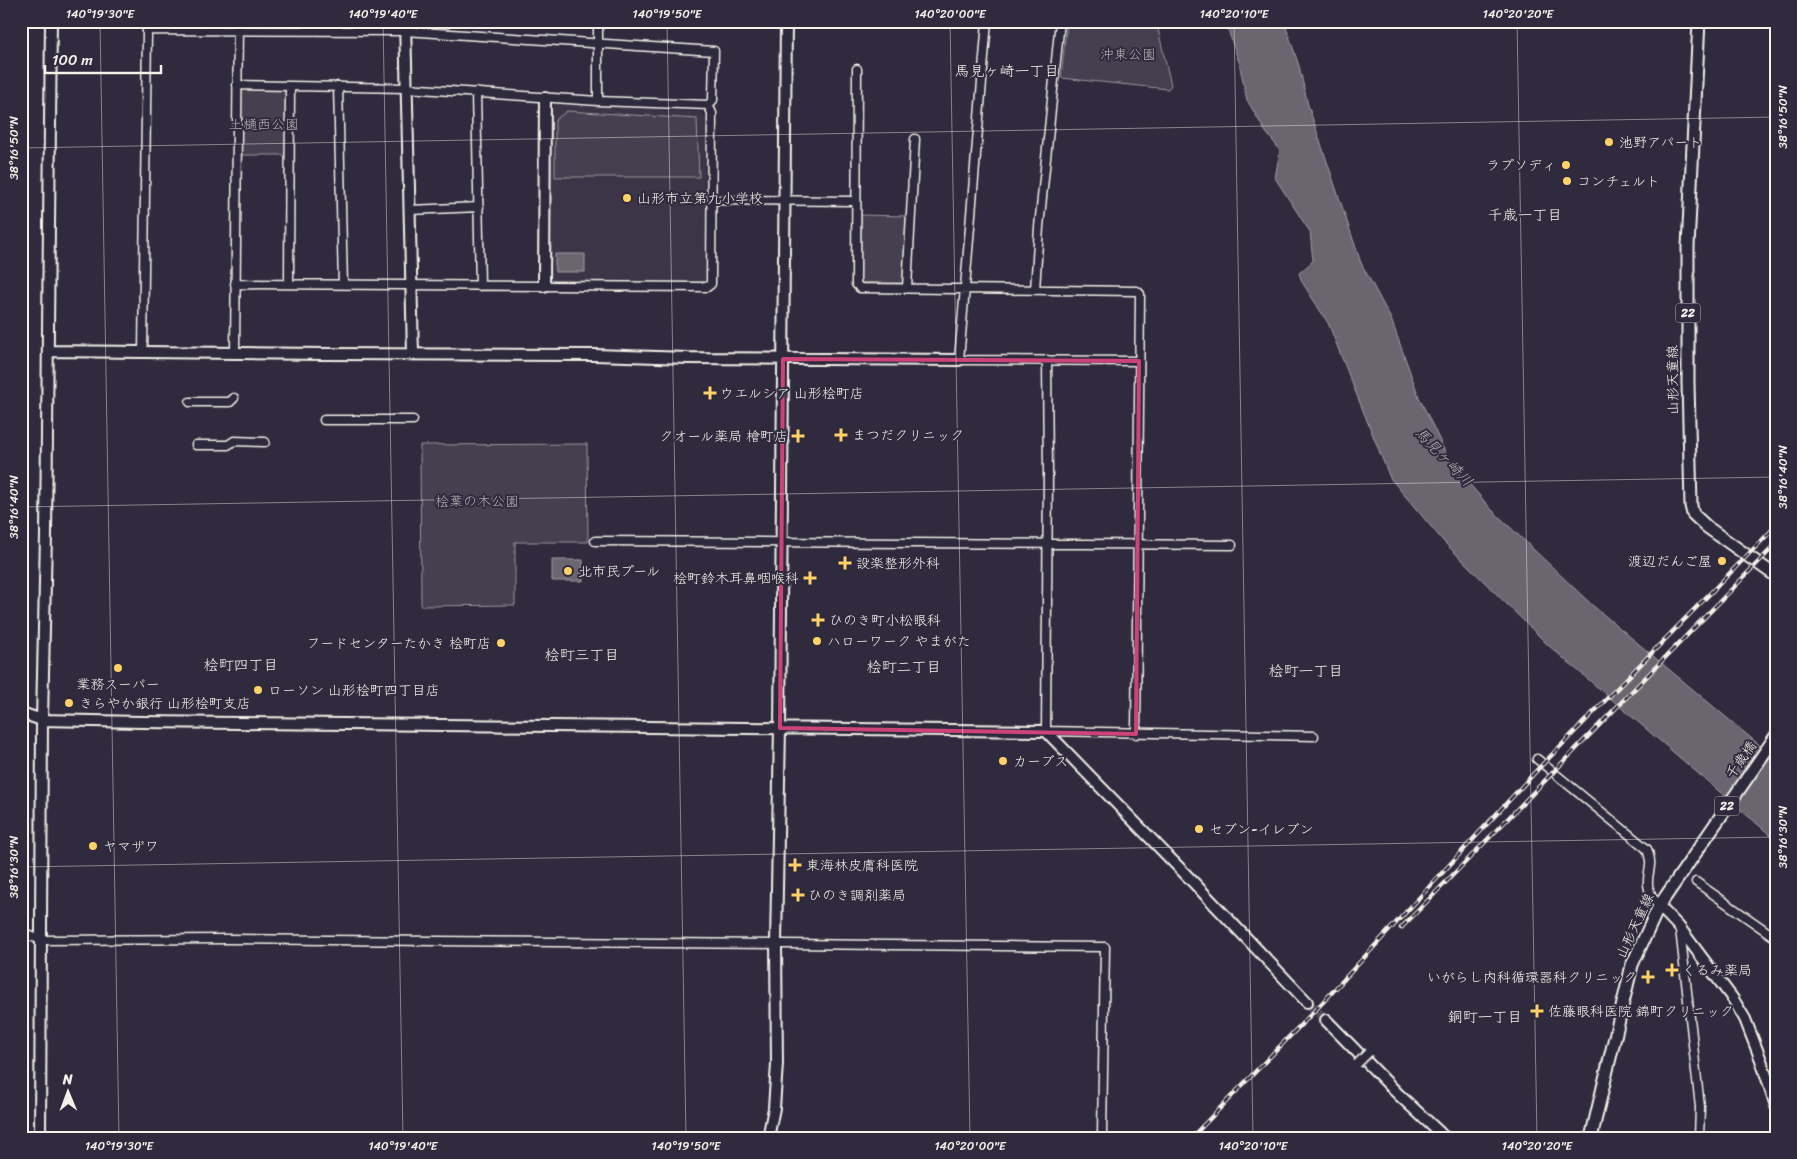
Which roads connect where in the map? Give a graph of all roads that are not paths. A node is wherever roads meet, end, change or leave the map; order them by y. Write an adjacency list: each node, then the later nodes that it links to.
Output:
1 (51, 21): 34 (street)
2 (598, 21): 9 (street)
3 (786, 21): 21 (street)
4 (987, 21): 32 (street)
5 (1060, 21): 33 (street)
6 (1699, 21): 53 (main road, 山形天童線 / 22)
7 (238, 25): 8 (street); 11 (street); 35 (street)
8 (405, 26): 9 (street); 14 (street)
9 (597, 43): 17 (street); 18 (street)
10 (857, 69): 22 (street)
11 (237, 85): 12 (street); 25 (street)
12 (290, 86): 13 (street); 26 (street)
13 (338, 86): 14 (street); 27 (street)
14 (406, 88): 15 (street); 24 (street)
15 (476, 92): 16 (street); 23 (street)
16 (545, 98): 17 (street); 30 (street)
17 (598, 101): 18 (street)
18 (708, 105): 20 (street)
19 (915, 140): 31 (street)
20 (712, 200): 21 (street); 30 (street)
21 (784, 200): 22 (street); 38 (street)
22 (856, 201): 31 (street)
23 (479, 207): 24 (street); 29 (street)
24 (410, 210): 28 (street)
25 (235, 284): 26 (street); 36 (street)
26 (289, 284): 27 (street)
27 (343, 284): 28 (street)
28 (412, 285): 29 (street); 37 (street)
29 (480, 286): 30 (street)
30 (544, 286)
31 (907, 288): 32 (street)
32 (964, 289): 33 (street); 39 (street)
33 (1035, 290): 41 (street)
34 (48, 351): 35 (street); 55 (street)
35 (142, 353): 36 (street)
36 (235, 353): 37 (street)
37 (414, 354): 38 (street)
38 (783, 360): 39 (street); 49 (street)
39 (959, 360): 40 (street)
40 (1048, 360): 41 (street); 50 (street)
41 (1139, 361): 51 (street)
42 (234, 398): 43 (street)
43 (190, 402)
44 (324, 420): 45 (street)
45 (413, 420)
46 (265, 442): 47 (street)
47 (196, 445)
48 (595, 540): 49 (street)
49 (782, 541): 50 (street); 56 (street)
50 (1048, 542): 51 (street); 57 (street)
51 (1138, 543): 52 (street); 58 (street)
52 (1232, 545)
53 (1775, 574)
54 (21, 713): 55 (street)
55 (42, 720): 56 (street); 68 (street)
56 (780, 728): 57 (street); 69 (street)
57 (1046, 731): 58 (street); 70 (street)
58 (1136, 734): 59 (street)
59 (1314, 736)
60 (1776, 736): 62 (main road, 千歳橋 / 22)
61 (1537, 759): 64 (street)
62 (1679, 876): 64 (main road, 山形天童線 / 22)
63 (1696, 882): 67 (street)
64 (1659, 906): 65 (street); 79 (main road, 山形天童線 / 22)
65 (1679, 928): 74 (street); 80 (street)
66 (21, 933): 68 (street)
67 (1776, 938)
68 (42, 940): 69 (street); 77 (street)
69 (776, 943): 75 (street); 78 (street)
70 (1307, 1002)
71 (1326, 1020): 76 (street)
72 (1369, 1052): 73 (street, bridge)
73 (1357, 1064)
74 (1776, 1106)
75 (1102, 1134)
76 (1445, 1135)
77 (40, 1138)
78 (768, 1138)
79 (1591, 1138)
80 (1699, 1138)

